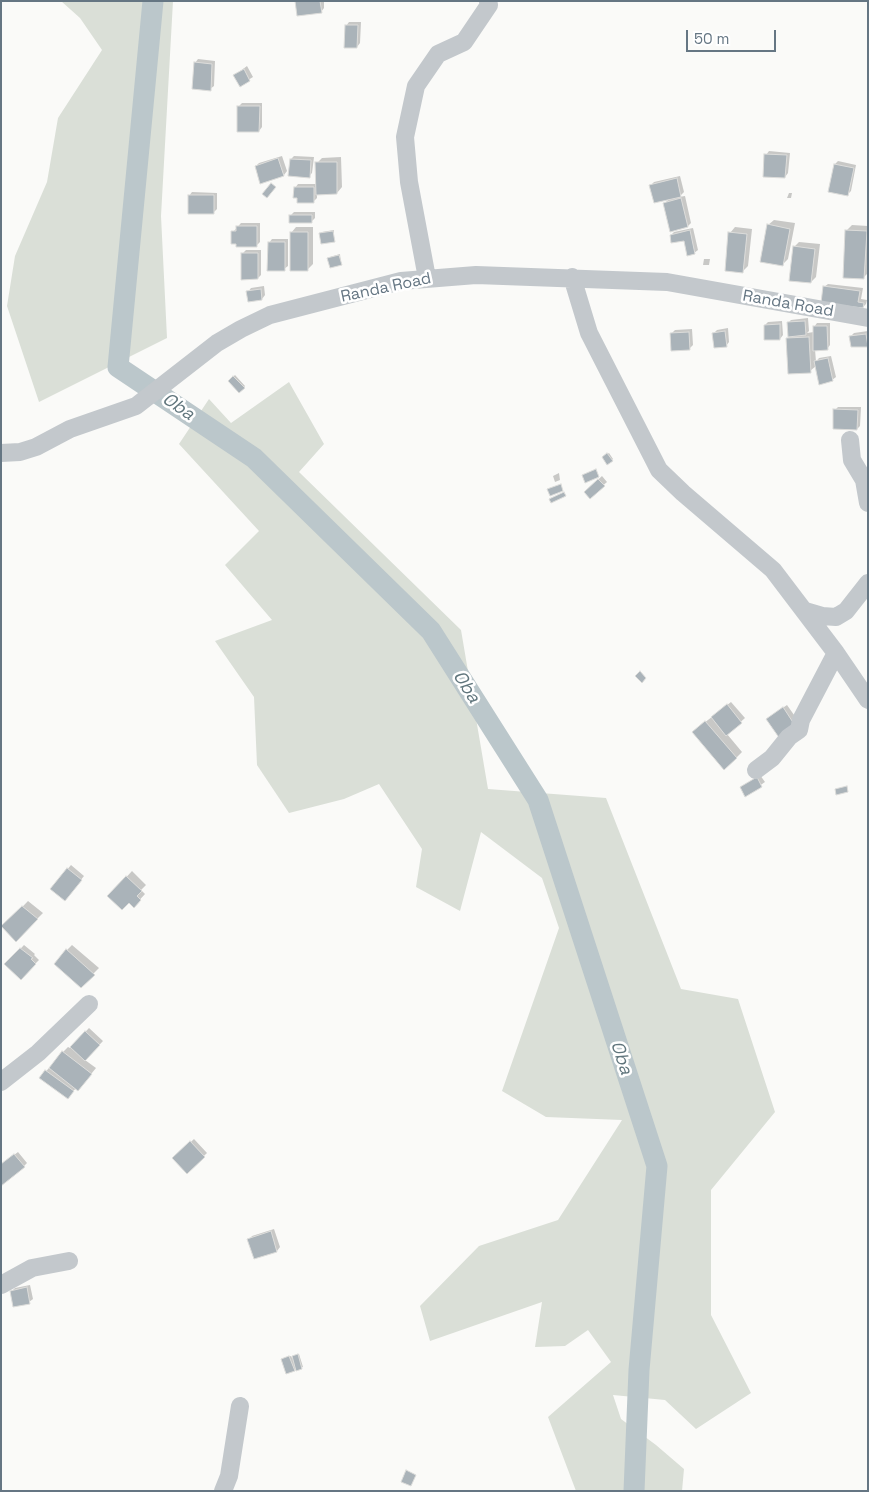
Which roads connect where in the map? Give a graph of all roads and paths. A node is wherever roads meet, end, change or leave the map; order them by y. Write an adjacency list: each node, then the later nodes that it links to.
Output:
1 (488, 1): 3 (street)
2 (572, 276): 3 (street, Randa Road); 4 (street, Randa Road); 9 (street)
3 (427, 278): 6 (street, Randa Road)
4 (868, 318)
5 (850, 440): 7 (street)
6 (1, 453)
7 (868, 503)
8 (868, 583): 9 (street)
9 (805, 612): 10 (street)
10 (836, 653): 11 (street); 12 (street)
11 (868, 700)
12 (756, 770)
13 (89, 1004): 14 (street)
14 (1, 1082)
15 (69, 1261): 16 (street)
16 (1, 1285)
17 (240, 1406): 18 (street)
18 (223, 1491)

